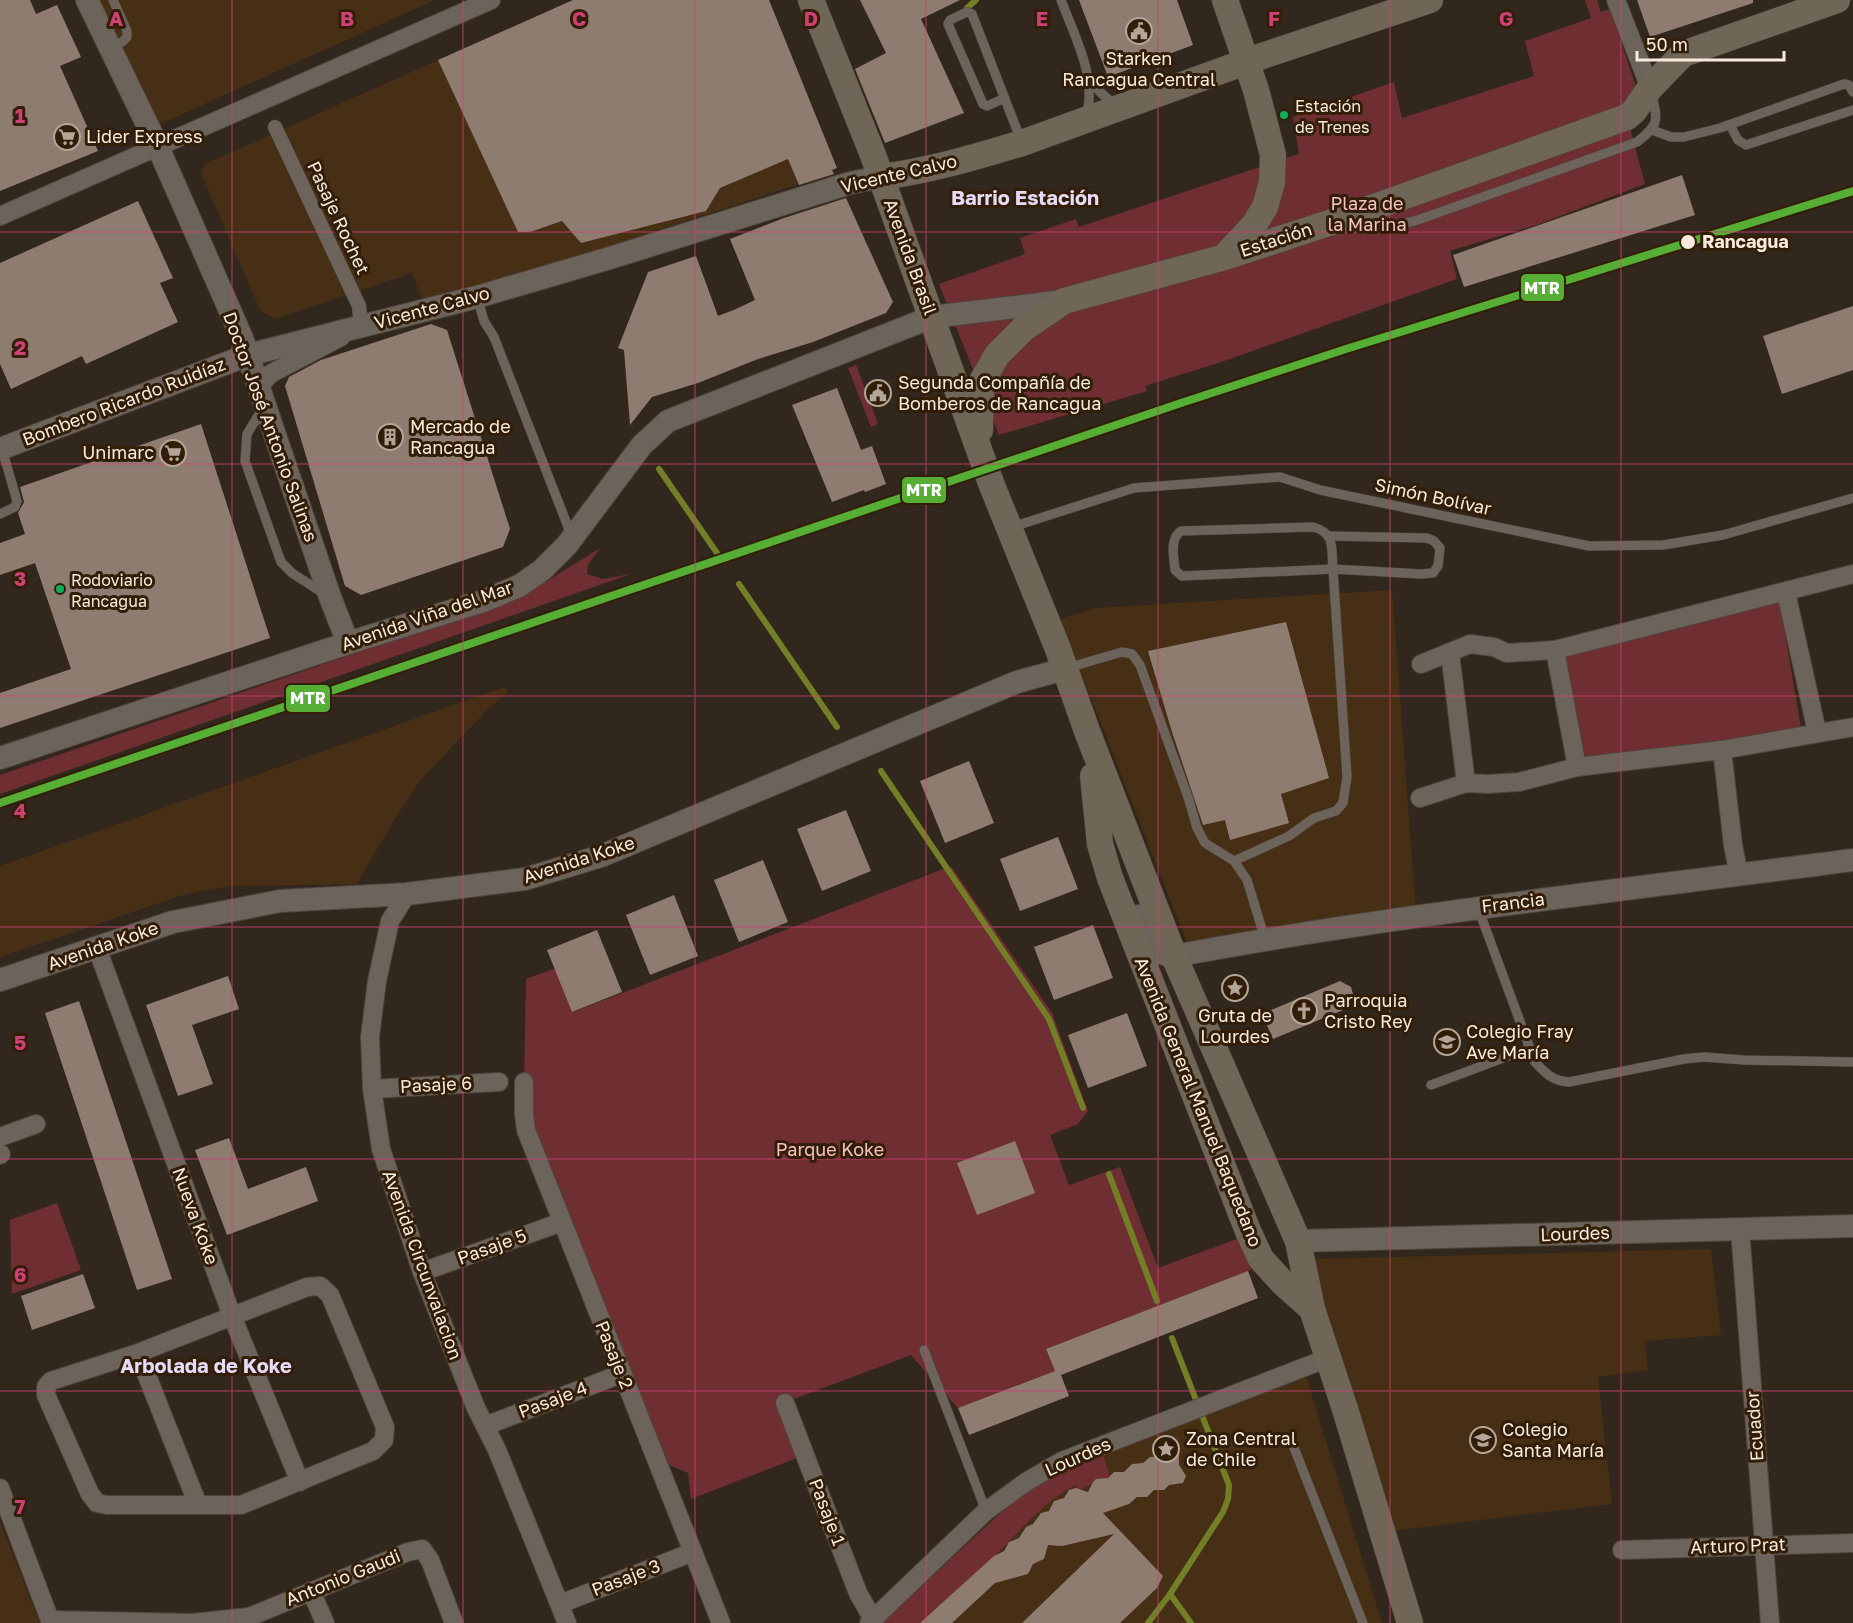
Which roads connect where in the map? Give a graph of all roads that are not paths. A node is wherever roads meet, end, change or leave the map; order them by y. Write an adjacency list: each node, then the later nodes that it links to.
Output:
1 (87, 0): 10 (street, Doctor José Antonio Salinas)
2 (112, 0): 10 (lane)
3 (491, 0): 23 (street)
4 (811, 0): 24 (main road, Avenida Brasil)
5 (1061, 0): 12 (lane)
6 (1225, 0): 11 (main road)
7 (1430, 0): 11 (main road, Vicente Calvo)
8 (1616, 0): 13 (street)
9 (1838, 0): 13 (main road, Estación)
10 (110, 48): 23 (street, Doctor José Antonio Salinas)
11 (1247, 62): 16 (main road, Vicente Calvo); 27 (main road)
12 (1088, 75): 16 (lane); 18 (lane)
13 (1650, 88): 21 (lane); 26 (main road, Estación)
14 (1853, 92): 19 (lane)
15 (1005, 99): 15 (lane); 22 (lane)
16 (1118, 108): 18 (main road, Vicente Calvo)
17 (1853, 110): 19 (lane)
18 (1084, 121): 22 (main road, Vicente Calvo)
19 (1730, 124): 21 (lane)
20 (275, 127): 31 (street, Pasaje Rochet)
21 (1652, 130): 26 (lane)
22 (1022, 143): 24 (main road, Vicente Calvo)
23 (158, 147): 25 (street); 32 (street, Doctor José Antonio Salinas)
24 (881, 177): 28 (street, Vicente Calvo); 30 (main road, Avenida Brasil)
25 (0, 216)
26 (1329, 223): 27 (main road, Estación)
27 (1225, 256): 29 (main road, Estación)
28 (477, 297): 31 (street, Vicente Calvo); 40 (lane)
29 (1064, 301): 30 (street, Avenida Viña del Mar); 35 (main road, Estación)
30 (932, 317): 35 (main road, Avenida Brasil); 40 (street, Avenida Viña del Mar)
31 (361, 326): 32 (street, Vicente Calvo); 33 (street, Vicente Calvo)
32 (248, 355): 33 (street, Doctor José Antonio Salinas); 34 (street, Bombero Ricardo Ruidíaz)
33 (262, 397): 44 (street, Doctor José Antonio Salinas); 44 (lane)
34 (1, 449): 37 (lane)
35 (991, 483): 38 (main road, Avenida General Manuel Baquedano)
36 (1853, 498): 38 (lane, Simón Bolívar)
37 (0, 514)
38 (1008, 528): 49 (main road, Avenida General Manuel Baquedano)
39 (1329, 536): 41 (lane); 41 (lane); 41 (lane)
40 (573, 538): 45 (street, Avenida Viña del Mar)
41 (1333, 569): 59 (lane)
42 (1853, 574): 43 (street)
43 (1786, 592): 46 (street); 52 (street)
44 (330, 597): 45 (street, Doctor José Antonio Salinas)
45 (348, 643): 54 (street, Avenida Viña del Mar)
46 (1555, 650): 47 (street); 55 (street)
47 (1450, 653): 48 (street); 56 (street)
48 (1421, 664)
49 (1065, 669): 51 (main road, Avenida General Manuel Baquedano); 59 (lane); 62 (street, Avenida Koke)
50 (1853, 727): 52 (street)
51 (1087, 731): 61 (main road, Avenida General Manuel Baquedano); 66 (main road, Avenida General Manuel Baquedano)
52 (1817, 732): 53 (street)
53 (1722, 750): 55 (street); 60 (street)
54 (0, 758)
55 (1577, 766): 56 (street)
56 (1466, 783): 57 (street)
57 (1420, 798)
58 (1853, 860): 60 (street, Francia)
59 (1234, 861): 64 (lane)
60 (1739, 875): 63 (street, Francia)
61 (1110, 878): 66 (street, Avenida General Manuel Baquedano); 81 (main road, Avenida General Manuel Baquedano)
62 (407, 894): 65 (street, Avenida Koke); 73 (street, Avenida Circunvalacion)
63 (1478, 908): 64 (street, Francia); 68 (lane)
64 (1265, 939): 66 (street, Francia)
65 (97, 948): 67 (street, Avenida Koke); 82 (street, Nueva Koke)
66 (1174, 956): 79 (main road, Avenida General Manuel Baquedano)
67 (0, 980)
68 (1530, 1048): 69 (lane); 72 (lane)
69 (1853, 1062)
70 (499, 1082): 73 (street, Pasaje 6)
71 (524, 1082): 76 (street, Pasaje 2)
72 (1431, 1085)
73 (372, 1089): 80 (street, Avenida Circunvalacion)
74 (36, 1124): 75 (street)
75 (0, 1137)
76 (561, 1222): 80 (street, Pasaje 5); 86 (street, Pasaje 2)
77 (1853, 1226): 78 (street, Lourdes)
78 (1740, 1229): 79 (street, Lourdes); 95 (street, Ecuador)
79 (1298, 1241): 81 (main road, Avenida General Manuel Baquedano)
80 (422, 1272): 88 (street, Avenida Circunvalacion)
81 (1312, 1309): 85 (main road, Avenida General Manuel Baquedano)
82 (232, 1316): 84 (street); 90 (street, Nueva Koke); 90 (street)
83 (924, 1350): 93 (lane)
84 (138, 1353): 92 (street); 92 (street)
85 (1328, 1358): 93 (street, Lourdes); 108 (main road, Avenida General Manuel Baquedano)
86 (621, 1374): 88 (street, Pasaje 4); 97 (street, Pasaje 2)
87 (785, 1402): 101 (street, Pasaje 1)
88 (485, 1426): 99 (street, Avenida Circunvalacion)
89 (1291, 1440): 107 (lane)
90 (300, 1482): 92 (street)
91 (0, 1488): 100 (street)
92 (198, 1505)
93 (986, 1511): 101 (street, Lourdes)
94 (1853, 1543): 95 (street, Arturo Prat)
95 (1764, 1545): 96 (street, Arturo Prat); 109 (street, Ecuador)
96 (1623, 1550)
97 (693, 1552): 99 (street, Pasaje 3); 106 (street, Pasaje 2)
98 (312, 1591): 102 (street, Antonio Gaudi); 103 (street); 104 (street, Antonio Gaudi)
99 (560, 1604): 105 (street, Avenida Circunvalacion)
100 (50, 1621): 102 (street, Antonio Gaudi)
101 (871, 1621)
102 (192, 1623)
103 (325, 1623)
104 (454, 1623)
105 (567, 1623)
106 (721, 1623)
107 (1363, 1623)
108 (1410, 1623)
109 (1770, 1623)

